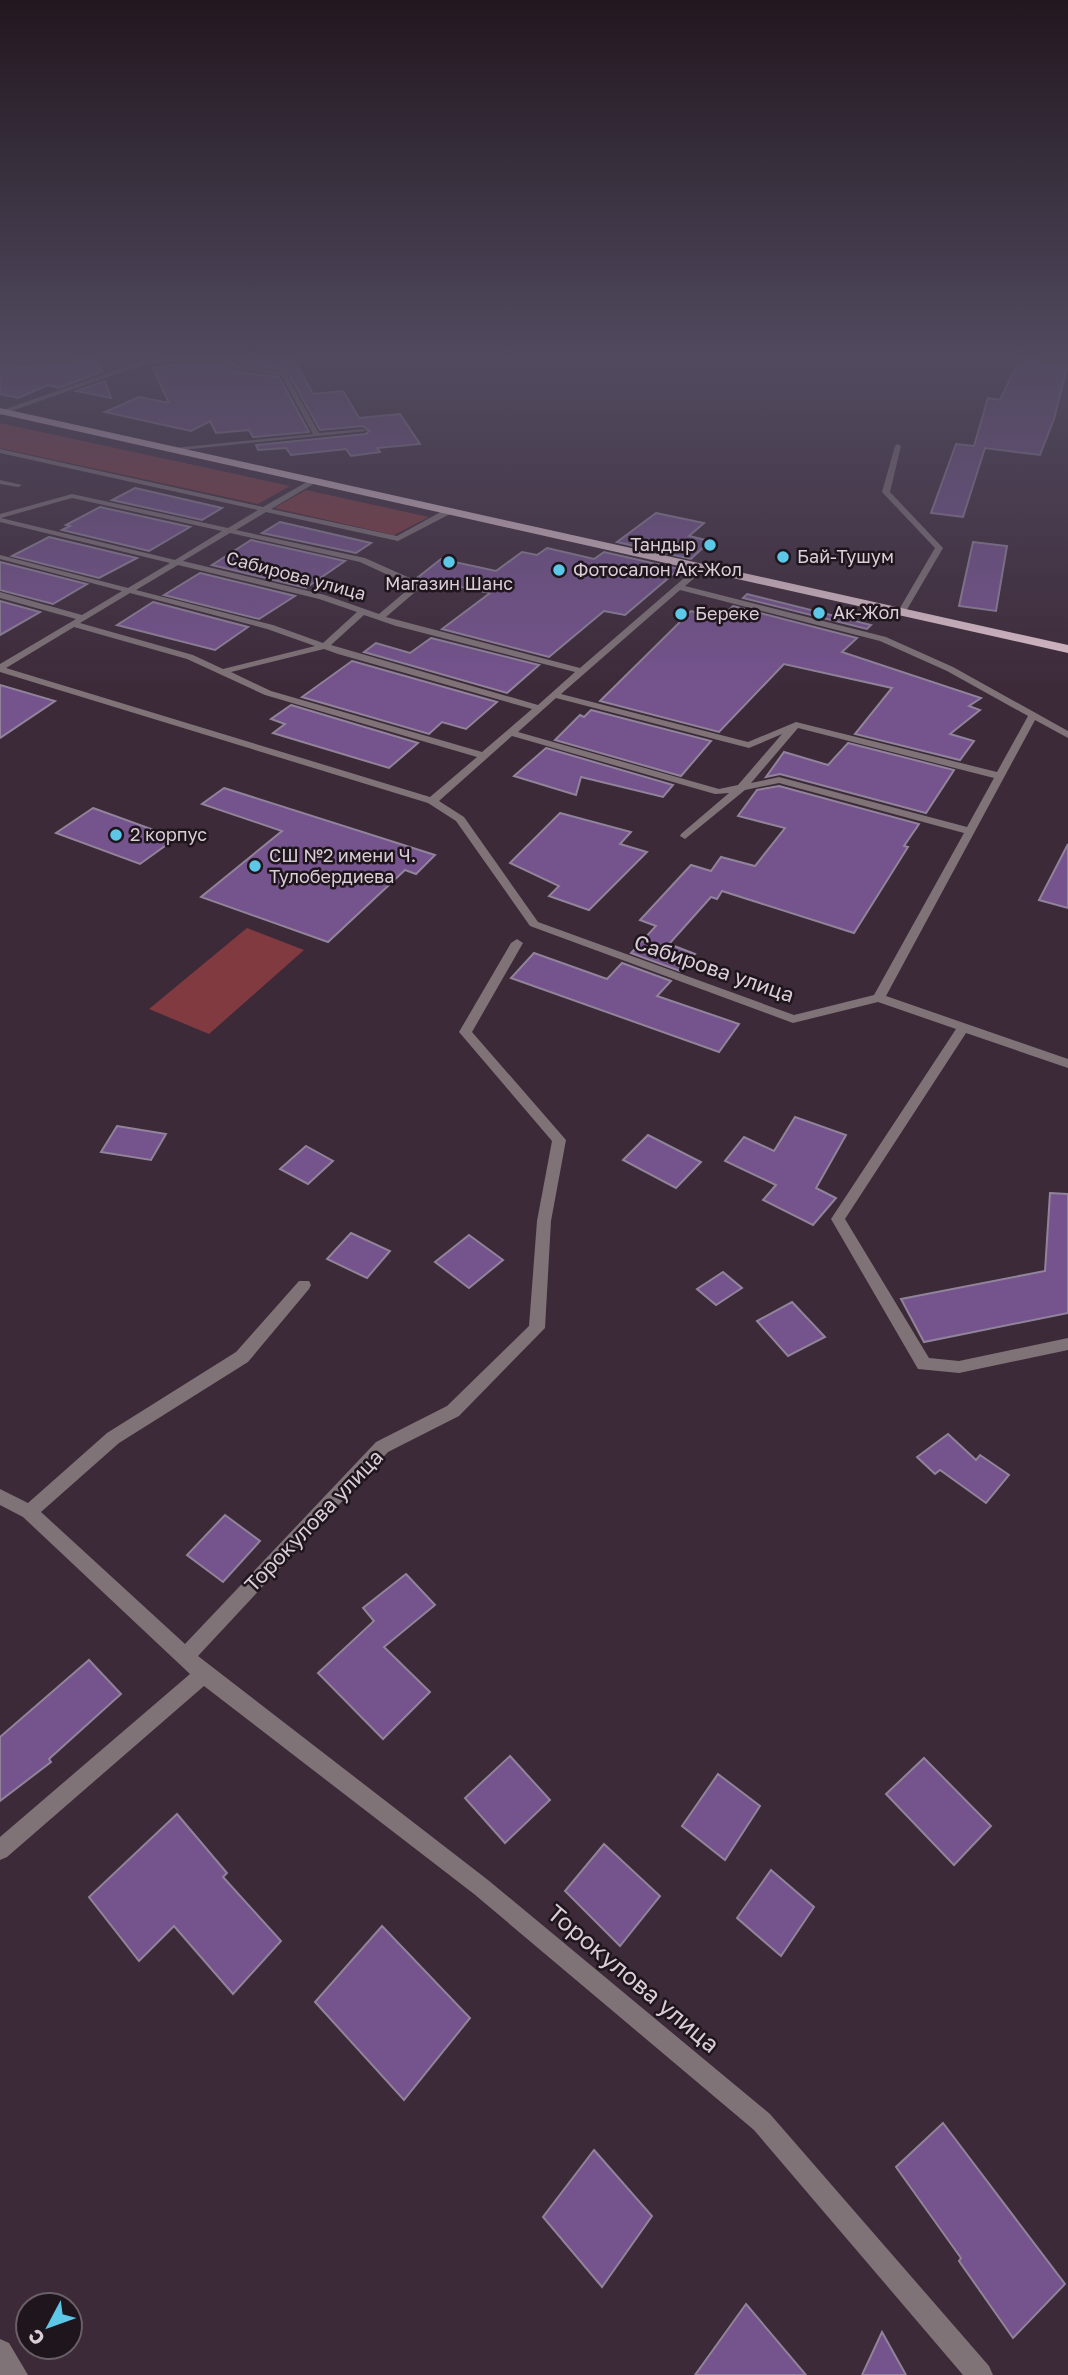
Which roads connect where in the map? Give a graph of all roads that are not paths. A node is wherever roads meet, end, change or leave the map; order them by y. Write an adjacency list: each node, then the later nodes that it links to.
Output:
1 (72, 467): 7 (street)
2 (249, 467): 4 (highway)
3 (893, 467): 18 (street)
4 (312, 481): 7 (street); 8 (highway)
5 (0, 482): 6 (street)
6 (19, 485)
7 (265, 509): 8 (street); 10 (street)
8 (449, 511): 13 (highway)
9 (0, 518): 10 (street); 12 (street, Сабирова улица)
10 (229, 531): 12 (street); 20 (street)
11 (0, 557): 15 (street)
12 (175, 563): 15 (street); 17 (street, Сабирова улица)
13 (701, 568): 14 (street); 18 (highway)
14 (678, 587): 25 (street); 29 (street)
15 (129, 591): 19 (street); 22 (street)
16 (0, 595): 19 (street)
17 (362, 612): 20 (street, Сабирова улица); 22 (street)
18 (901, 613): 23 (highway)
19 (83, 618): 21 (street)
20 (379, 618): 25 (street, Сабирова улица)
21 (73, 624): 24 (street); 26 (street)
22 (325, 646): 26 (street); 28 (street)
23 (1068, 649)
24 (0, 668): 36 (street, Сабирова улица)
25 (582, 671): 27 (street)
26 (222, 672): 33 (street)
27 (554, 695): 28 (street); 30 (street)
28 (539, 708): 31 (street)
29 (1033, 715): 32 (street); 34 (street)
30 (796, 725): 34 (street); 35 (street)
31 (511, 733): 33 (street); 35 (street)
32 (1068, 735)
33 (484, 756): 36 (street)
34 (1000, 776): 37 (street)
35 (741, 788): 37 (street); 38 (street)
36 (432, 801): 40 (street, Сабирова улица)
37 (970, 831): 40 (street)
38 (685, 836)
39 (517, 943): 47 (street, Торокулова улица)
40 (879, 998): 41 (street)
41 (964, 1027): 42 (street); 44 (street)
42 (1068, 1063)
43 (304, 1286): 46 (street)
44 (1068, 1344)
45 (0, 1496): 46 (street, Торокулова улица)
46 (29, 1512): 47 (street, Торокулова улица)
47 (185, 1657): 48 (street, Торокулова улица)
48 (204, 1674): 49 (street); 52 (street, Торокулова улица)
49 (0, 1850)
50 (0, 2352): 51 (street)
51 (15, 2375)
52 (980, 2375)

